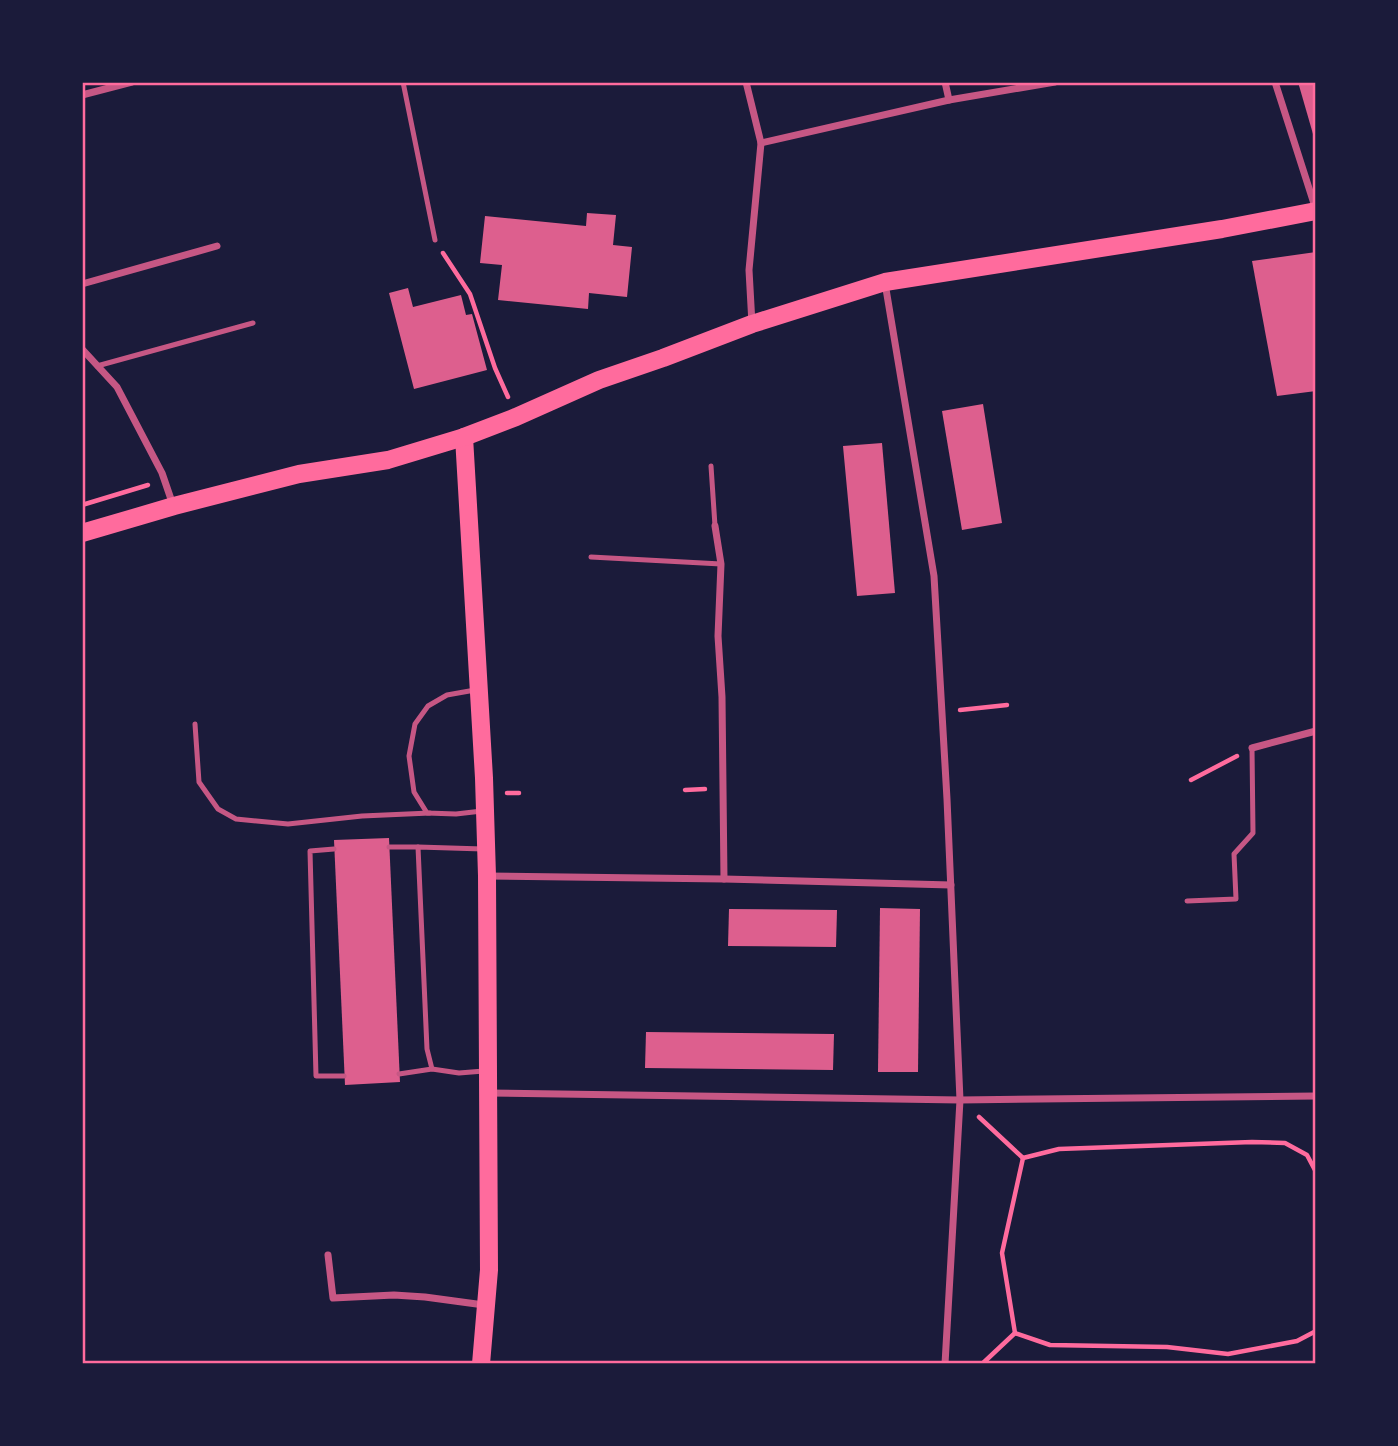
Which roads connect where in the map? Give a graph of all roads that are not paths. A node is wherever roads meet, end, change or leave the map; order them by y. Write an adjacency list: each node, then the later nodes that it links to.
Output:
1 (132, 82): 7 (street)
2 (403, 82): 11 (lane)
3 (746, 82): 9 (street)
4 (944, 82): 8 (street)
5 (1055, 82): 8 (street)
6 (1275, 82): 10 (street)
7 (82, 95)
8 (949, 100): 9 (street)
9 (761, 143): 16 (street)
10 (1316, 211): 13 (main road)
11 (435, 240)
12 (217, 246): 14 (street)
13 (885, 282): 16 (main road); 38 (street)
14 (82, 284)
15 (253, 323): 18 (lane)
16 (752, 324): 19 (main road)
17 (82, 349): 18 (street)
18 (97, 366): 21 (street)
19 (464, 437): 21 (main road); 26 (main road)
20 (711, 466): 22 (lane)
21 (174, 506): 23 (main road)
22 (715, 527): 25 (street)
23 (82, 533)
24 (592, 557): 25 (lane)
25 (721, 564): 37 (street)
26 (479, 690): 30 (main road); 31 (lane)
27 (195, 724): 31 (lane)
28 (1316, 731): 29 (street)
29 (1252, 748): 39 (lane)
30 (485, 810): 31 (lane); 35 (main road)
31 (430, 813)
32 (389, 847): 33 (lane)
33 (418, 847): 35 (lane); 40 (lane)
34 (334, 849): 43 (lane)
35 (486, 849): 36 (main road)
36 (487, 876): 37 (street); 41 (main road)
37 (724, 879): 38 (street)
38 (951, 885): 46 (street)
39 (1187, 901)
40 (432, 1069): 41 (lane); 42 (lane)
41 (487, 1071): 44 (main road)
42 (399, 1074)
43 (344, 1076)
44 (488, 1093): 46 (street); 48 (main road)
45 (1316, 1096): 46 (street)
46 (960, 1100): 50 (street)
47 (328, 1255): 48 (street)
48 (485, 1305): 49 (main road)
49 (481, 1364)
50 (945, 1364)

